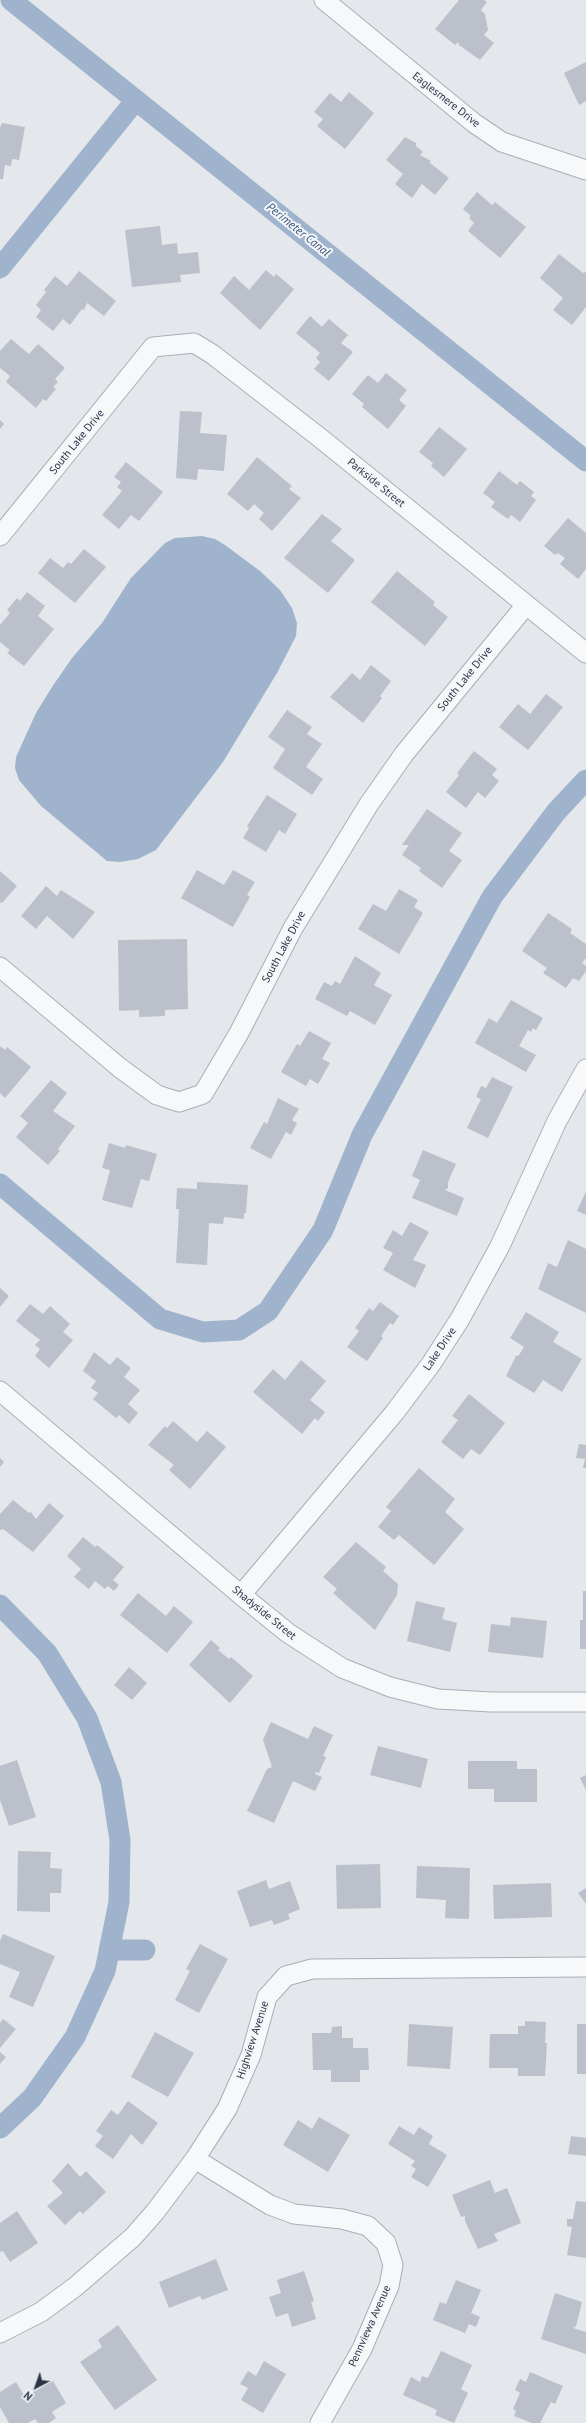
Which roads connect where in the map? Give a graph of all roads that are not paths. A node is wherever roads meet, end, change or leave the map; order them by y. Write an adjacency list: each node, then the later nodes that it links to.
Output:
1 (324, 0): 2 (street, Eaglesmere Drive)
2 (586, 170)
3 (153, 347): 4 (street, South Lake Drive); 5 (street, Parkside Street)
4 (0, 536)
5 (526, 605): 6 (street, Parkside Street); 7 (street, South Lake Drive)
6 (586, 653)
7 (0, 967)
8 (586, 1069): 10 (street, Lake Drive)
9 (0, 1391): 10 (street, Shadyside Street)
10 (241, 1595): 11 (street, Shadyside Street)
11 (586, 1702)
12 (586, 1966): 13 (street, Highview Avenue)
13 (195, 2159): 14 (street, Highview Avenue); 15 (street, Pennviewa Avenue)
14 (0, 2333)
15 (320, 2423)

